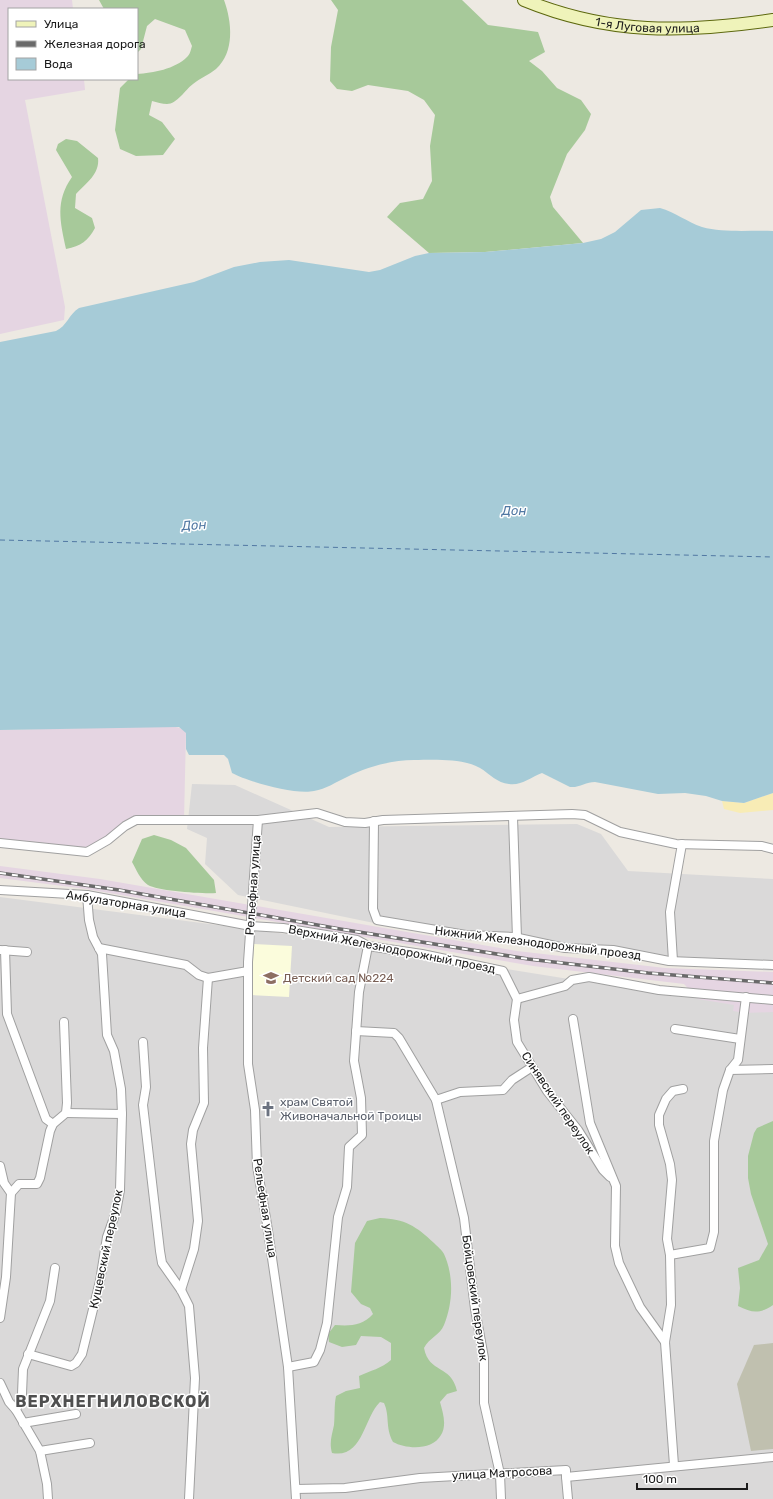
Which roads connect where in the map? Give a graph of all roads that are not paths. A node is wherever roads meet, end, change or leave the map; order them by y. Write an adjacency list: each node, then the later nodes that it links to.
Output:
1 (524, 0): 2 (main road, 1-я Луговая улица)
2 (773, 20)
3 (513, 817): 5 (street); 7 (street); 12 (street)
4 (258, 820): 5 (street); 6 (street); 11 (street, Рельефная улица)
5 (374, 821): 12 (street, Нижний Железнодорожный проезд)
6 (0, 843)
7 (682, 844): 8 (street); 17 (street)
8 (773, 849)
9 (0, 890): 10 (street, Амбулаторная улица)
10 (87, 896): 11 (street, Амбулаторная улица); 14 (street, Кущевский переулок)
11 (251, 926): 13 (street, Верхний Железнодорожный проезд); 19 (street, Рельефная улица)
12 (517, 938): 17 (street, Нижний Железнодорожный проезд)
13 (368, 946): 22 (street, Верхний Железнодорожный проезд); 27 (street)
14 (99, 948): 20 (street); 36 (street, Кущевский переулок)
15 (3, 950): 16 (street); 37 (street)
16 (27, 952)
17 (673, 961): 18 (street, Нижний Железнодорожный проезд)
18 (773, 965)
19 (248, 971): 20 (street); 47 (street, Рельефная улица)
20 (208, 978): 43 (street)
21 (746, 997): 22 (street); 23 (street); 28 (street)
22 (517, 999): 30 (street, Синявский переулок)
23 (773, 1000)
24 (573, 1019): 39 (street, Синявский переулок)
25 (64, 1022): 35 (street)
26 (675, 1029): 28 (street)
27 (356, 1031): 34 (street, Бойцовский переулок); 47 (street)
28 (740, 1039): 32 (street)
29 (142, 1042): 43 (street)
30 (532, 1067): 34 (street); 39 (street, Синявский переулок)
31 (773, 1069): 32 (street)
32 (730, 1070): 41 (street)
33 (684, 1089): 41 (street)
34 (436, 1100): 56 (street, Бойцовский переулок)
35 (66, 1113): 36 (street); 37 (street)
36 (122, 1114): 46 (street, Кущевский переулок)
37 (53, 1124): 40 (street)
38 (0, 1166): 40 (street)
39 (612, 1178): 45 (street, Синявский переулок)
40 (11, 1193): 44 (street)
41 (670, 1255): 45 (street)
42 (55, 1268): 46 (street)
43 (181, 1290): 60 (street)
44 (0, 1318)
45 (665, 1342): 55 (street)
46 (28, 1354): 49 (street)
47 (288, 1367): 58 (street, Рельефная улица)
48 (0, 1383): 49 (street)
49 (16, 1410): 51 (street)
50 (76, 1414): 51 (street)
51 (23, 1423): 53 (street)
52 (90, 1443): 53 (street)
53 (40, 1451): 59 (street)
54 (773, 1457): 55 (street, улица Матросова)
55 (674, 1466): 57 (street, улица Матросова)
56 (500, 1474): 57 (street, улица Матросова); 58 (street, улица Матросова); 62 (street, Бойцовский переулок)
57 (566, 1477): 63 (street)
58 (296, 1489): 61 (street, Рельефная улица)
59 (48, 1499)
60 (189, 1499)
61 (296, 1499)
62 (501, 1499)
63 (568, 1499)

